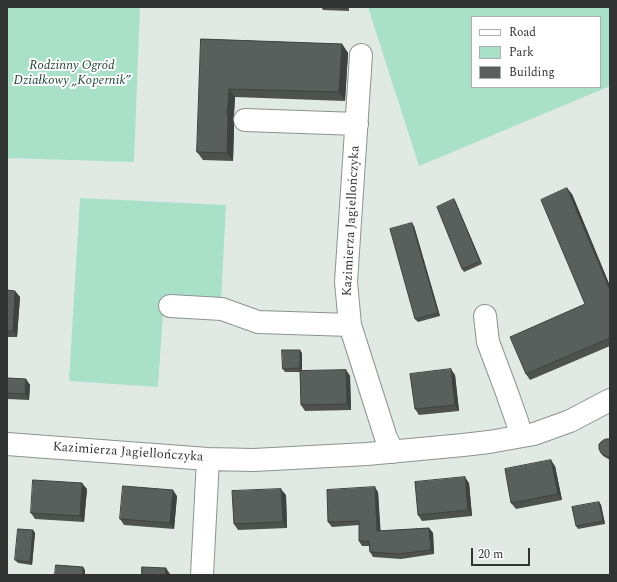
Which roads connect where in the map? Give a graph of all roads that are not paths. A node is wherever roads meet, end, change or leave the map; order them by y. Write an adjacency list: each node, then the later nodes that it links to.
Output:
1 (361, 55): 3 (street, Kazimierza Jagiellończyka)
2 (245, 120): 3 (street)
3 (357, 124): 6 (street, Kazimierza Jagiellończyka)
4 (170, 306): 6 (street)
5 (486, 316): 8 (street)
6 (350, 325): 10 (street, Kazimierza Jagiellończyka)
7 (610, 400): 8 (street, Kazimierza Jagiellończyka)
8 (520, 436): 10 (street, Kazimierza Jagiellończyka)
9 (7, 444): 11 (street, Kazimierza Jagiellończyka)
10 (393, 452): 11 (street, Kazimierza Jagiellończyka)
11 (208, 459): 12 (street)
12 (202, 575)

